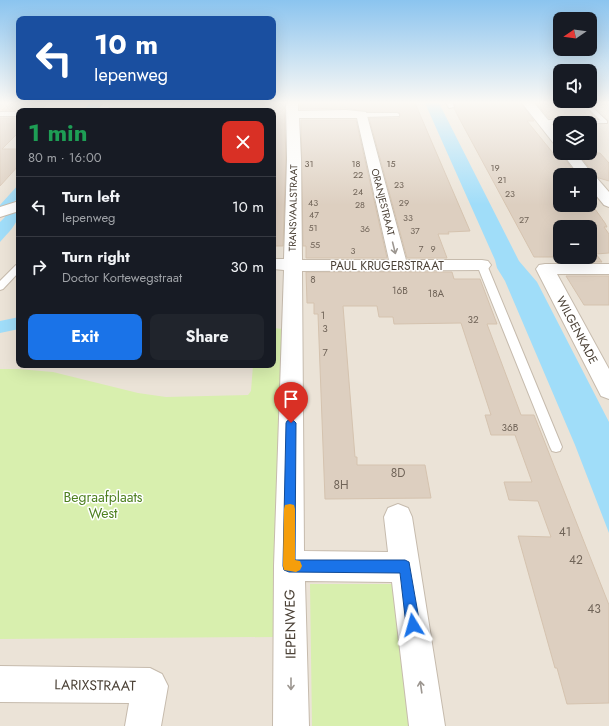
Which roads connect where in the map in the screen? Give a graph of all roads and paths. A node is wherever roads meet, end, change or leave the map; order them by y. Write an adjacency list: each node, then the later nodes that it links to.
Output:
1 (293, 137): 9 (street, TRANSVAALSTRAAT)
2 (367, 137): 11 (street, ORANJESTRAAT, one-way to 11)
3 (574, 160): 4 (street)
4 (581, 168)
5 (597, 187): 6 (street)
6 (609, 202)
7 (16, 207): 8 (street)
8 (0, 212)
9 (283, 265): 11 (street, PAUL KRUGERSTRAAT); 18 (street, TRANSVAALSTRAAT)
10 (482, 265): 11 (street, PAUL KRUGERSTRAAT); 16 (lane)
11 (399, 266)
12 (609, 269): 15 (street, WILGENKADE)
13 (16, 270): 14 (lane)
14 (0, 287)
15 (609, 390)
16 (556, 447)
17 (398, 517): 19 (street)
18 (289, 566): 19 (street); 22 (street, IEPENWEG, one-way to 22)
19 (405, 567): 23 (street, one-way to 19)
20 (0, 684): 21 (street, LARIXSTRAAT)
21 (144, 726)
22 (291, 726)
23 (427, 726)

